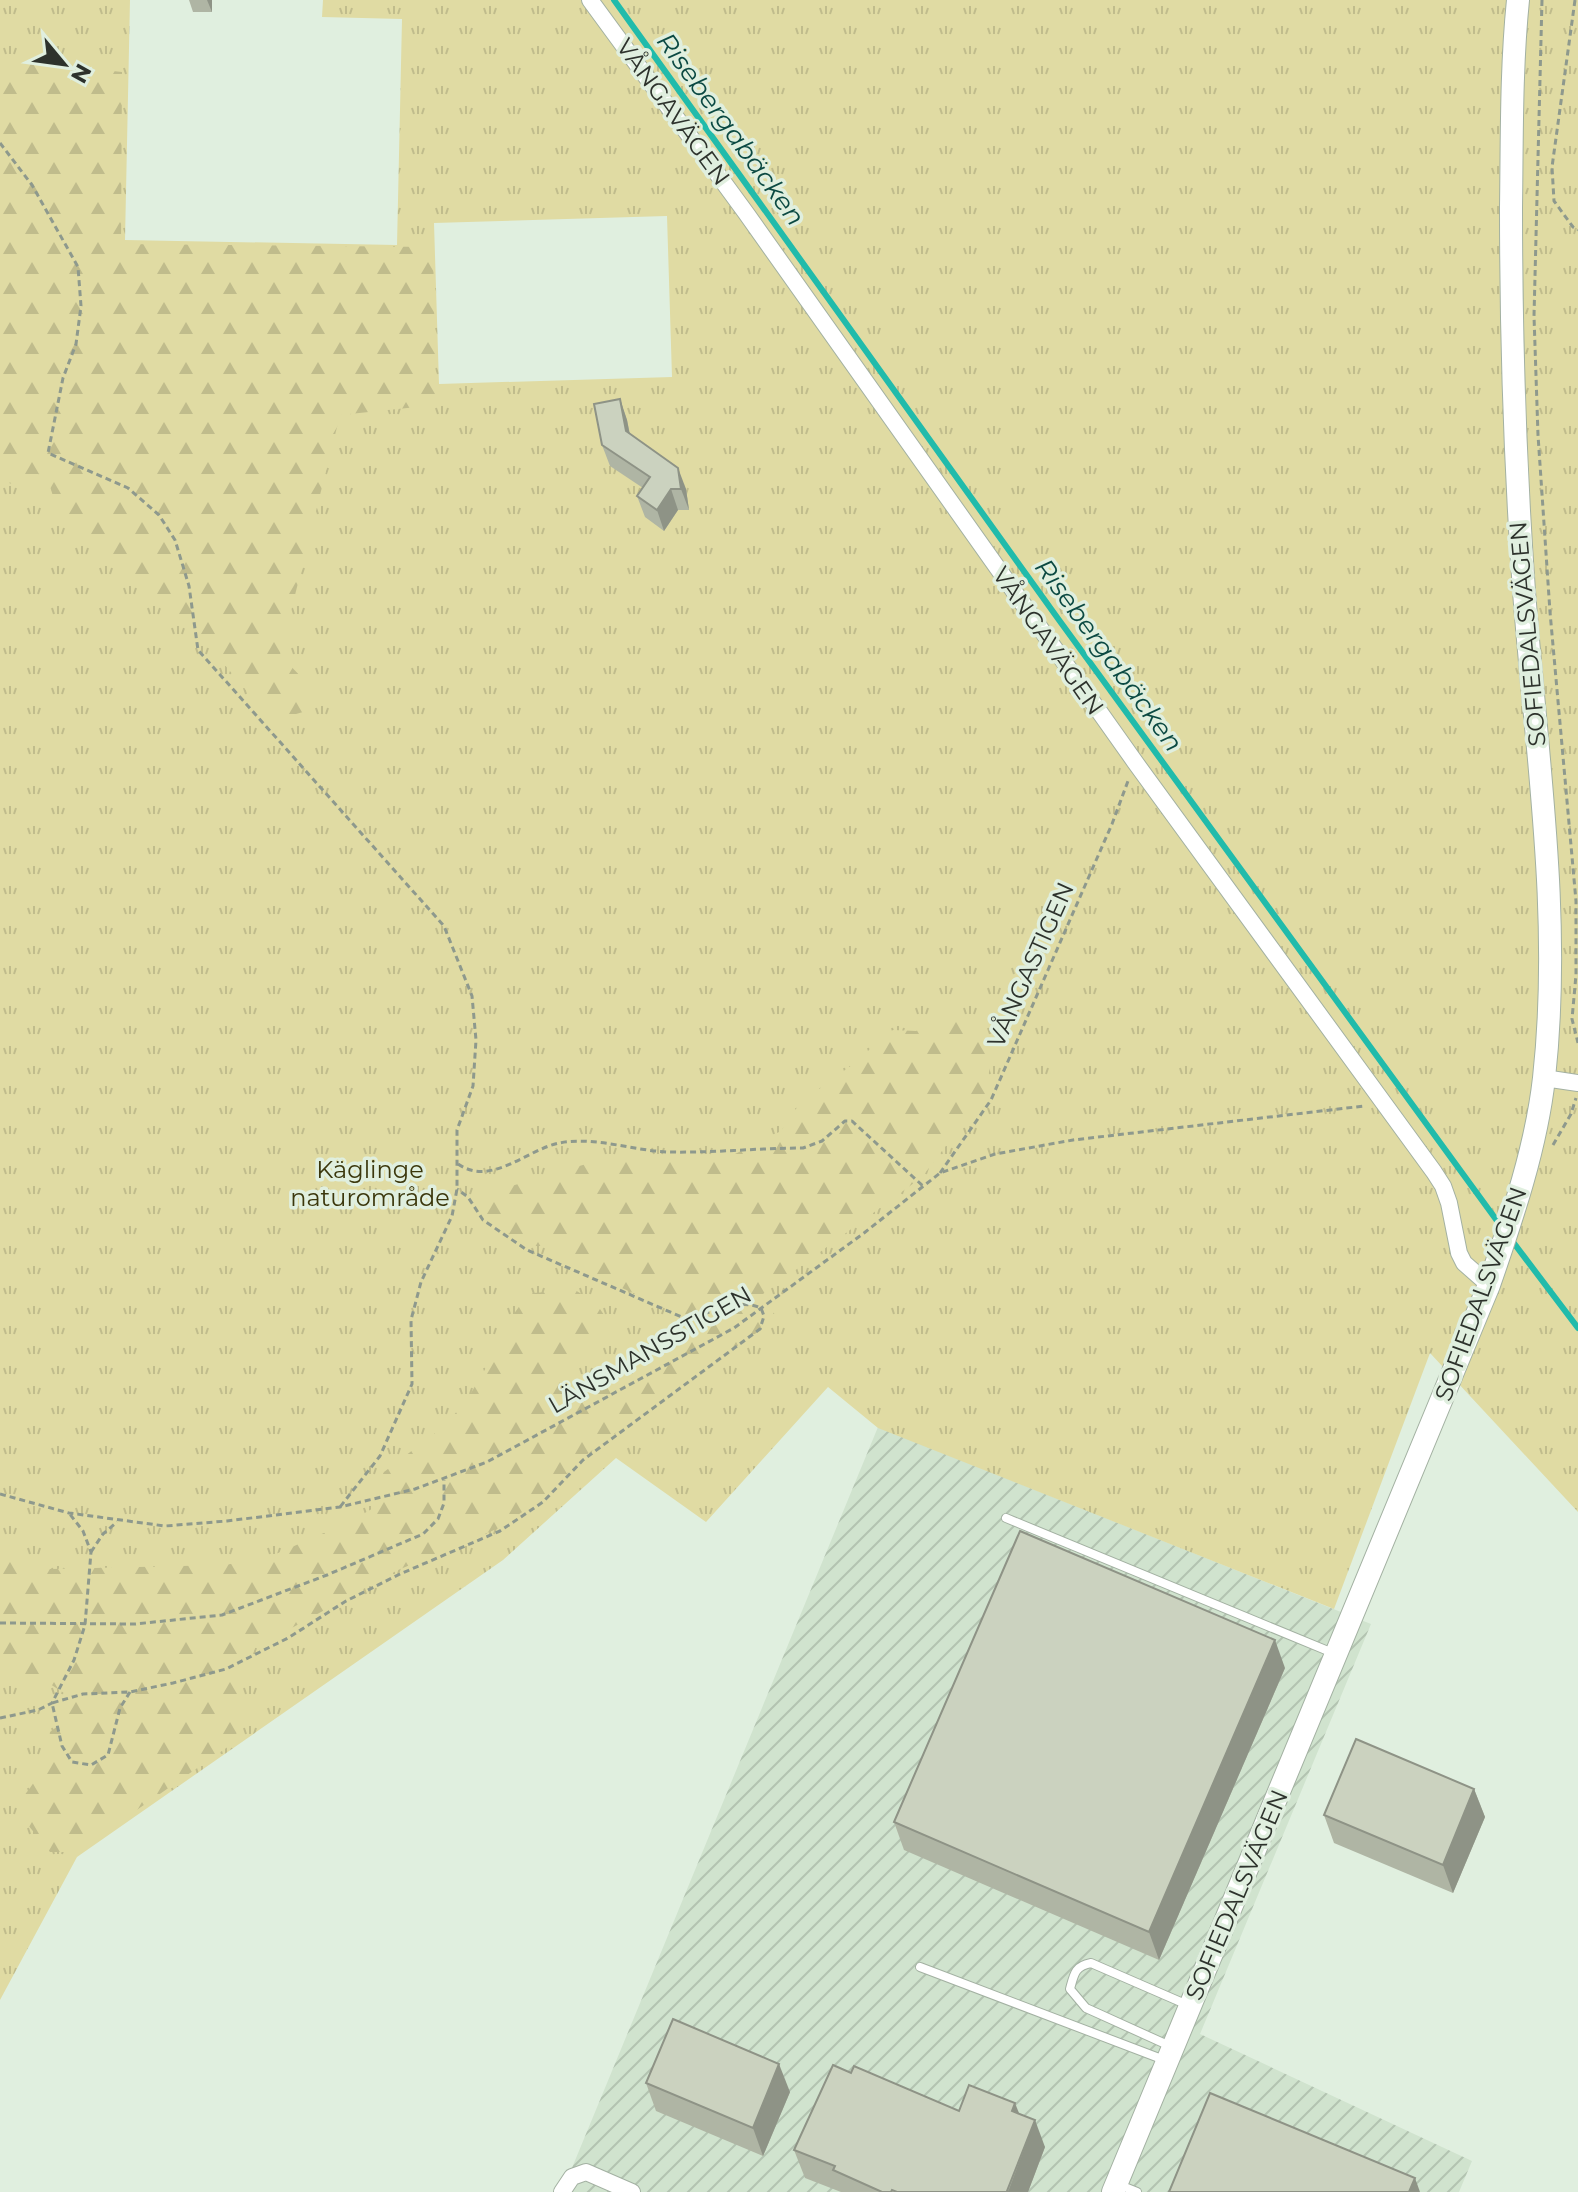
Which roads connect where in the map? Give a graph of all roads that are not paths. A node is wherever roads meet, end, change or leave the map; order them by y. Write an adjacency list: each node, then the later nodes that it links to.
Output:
1 (590, 0): 5 (street, VÅNGAVÄGEN)
2 (1518, 0): 3 (main road, SOFIEDALSVÄGEN)
3 (1544, 1078): 4 (street); 5 (main road, SOFIEDALSVÄGEN)
4 (1578, 1086)
5 (1492, 1278): 7 (main road, SOFIEDALSVÄGEN)
6 (1006, 1518): 7 (lane)
7 (1337, 1655): 9 (main road, SOFIEDALSVÄGEN)
8 (920, 1967): 10 (lane)
9 (1190, 2006): 10 (main road, SOFIEDALSVÄGEN); 10 (lane)
10 (1170, 2054): 11 (main road, SOFIEDALSVÄGEN)
11 (1122, 2189)
12 (562, 2192): 13 (street)
13 (632, 2192)

